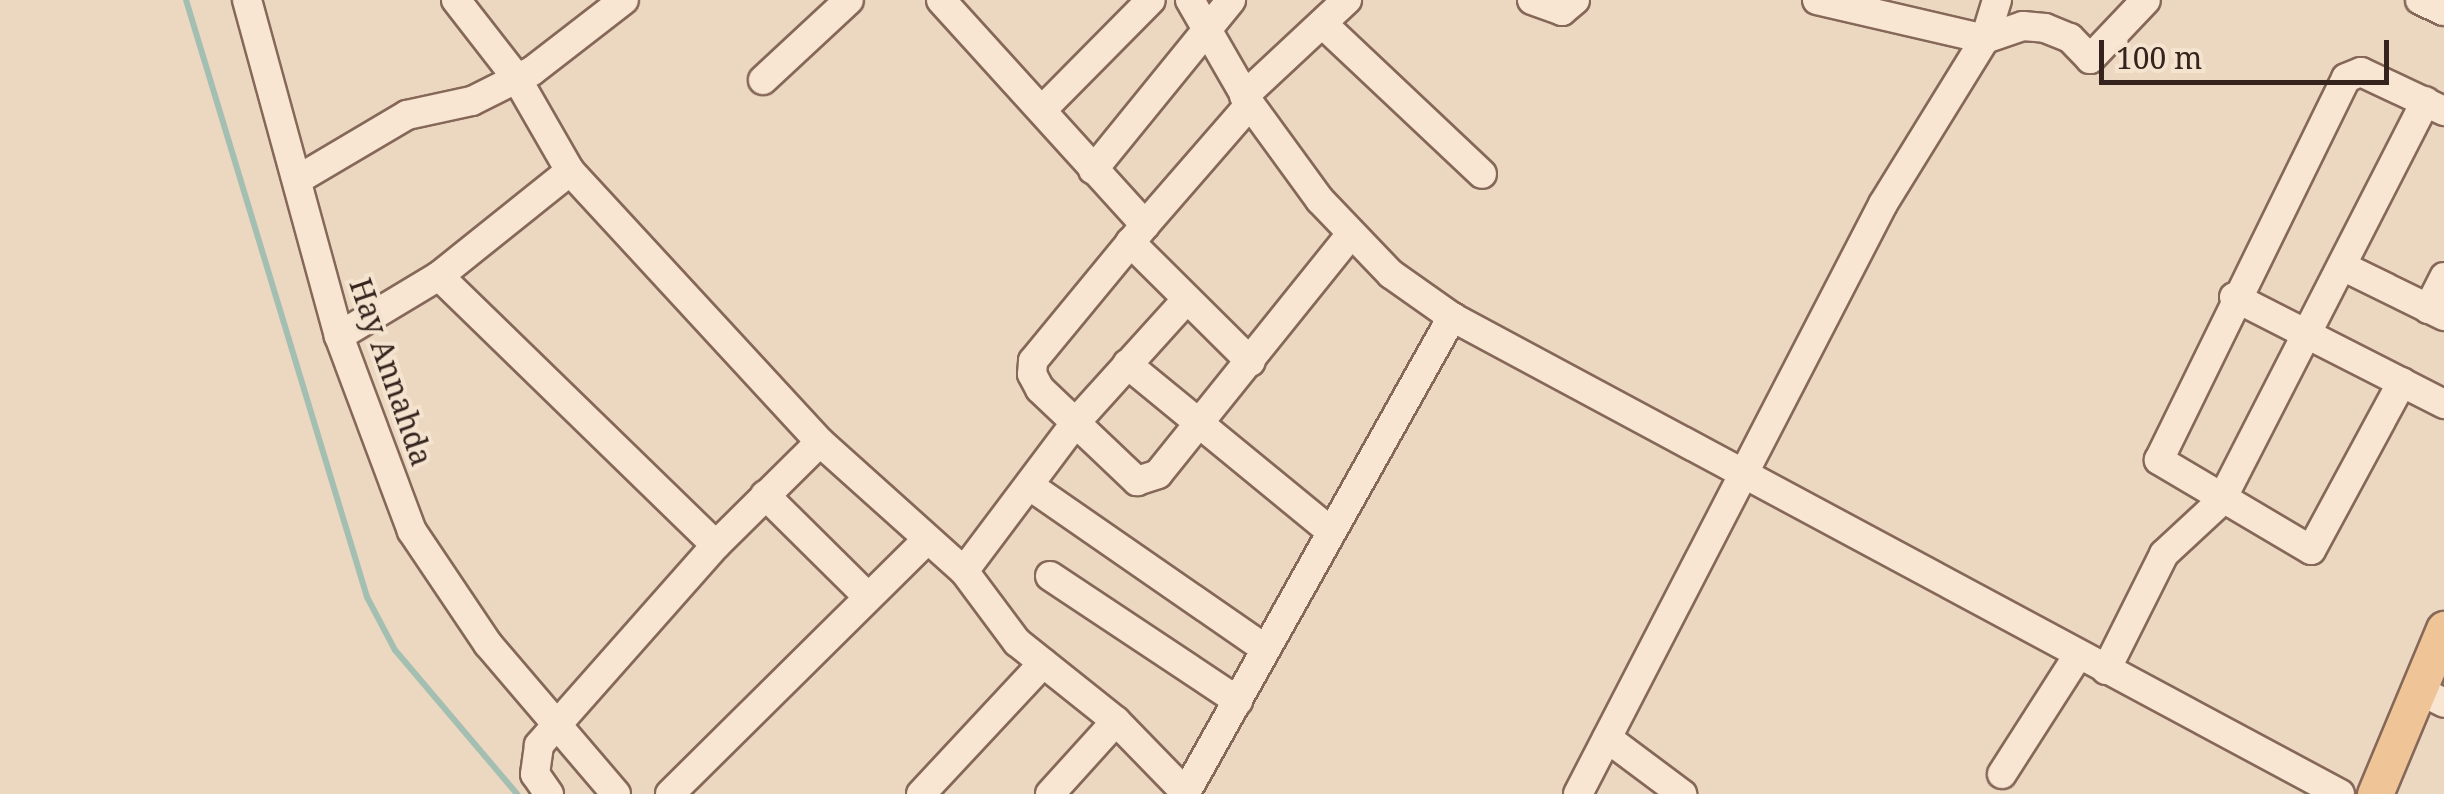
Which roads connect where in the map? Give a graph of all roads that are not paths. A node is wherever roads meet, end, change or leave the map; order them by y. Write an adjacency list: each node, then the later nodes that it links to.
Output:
1 (248, 0): 29 (street, Hay Annahda)
2 (456, 0): 21 (street)
3 (624, 0): 21 (street)
4 (850, 0): 22 (street)
5 (942, 0): 25 (street)
6 (1151, 0): 25 (street)
7 (1190, 0): 19 (street)
8 (1231, 0): 19 (street)
9 (1347, 0): 18 (street)
10 (1532, 0): 11 (street)
11 (1574, 0)
12 (1817, 0): 16 (street)
13 (1996, 0): 20 (street)
14 (2146, 0): 20 (street)
15 (2420, 0): 17 (street)
16 (1885, 8): 20 (street)
17 (2444, 11)
18 (1324, 25): 23 (street); 28 (street)
19 (1203, 29): 23 (street); 26 (street)
20 (1985, 39): 48 (street)
21 (516, 78): 27 (street); 29 (street)
22 (763, 80)
23 (1247, 100): 30 (street); 31 (street)
24 (2435, 106): 32 (street); 35 (street)
25 (1043, 109): 26 (street)
26 (1093, 170): 30 (street)
27 (570, 171): 33 (street); 47 (street)
28 (1482, 174)
29 (298, 180): 40 (street, Hay Annahda)
30 (1137, 233): 36 (street); 46 (street)
31 (1350, 234): 38 (street); 41 (street)
32 (2342, 266): 37 (street); 39 (street)
33 (439, 276): 40 (street); 54 (street)
34 (2444, 277): 37 (street)
35 (2234, 297): 39 (street); 51 (street)
36 (1187, 299): 41 (street); 42 (street)
37 (2436, 313)
38 (1452, 316): 48 (street); 52 (street)
39 (2308, 334): 43 (street); 51 (street)
40 (339, 336): 66 (street, Hay Annahda)
41 (1250, 362): 45 (street)
42 (1126, 364): 45 (street); 46 (street)
43 (2402, 382): 44 (street); 51 (street)
44 (2444, 404)
45 (1199, 423): 46 (street); 52 (street)
46 (1075, 424): 49 (street)
47 (820, 442): 50 (street); 53 (street)
48 (1742, 477): 60 (street); 67 (street)
49 (1030, 486): 55 (street); 59 (street)
50 (766, 495): 54 (street); 57 (street)
51 (2221, 501): 62 (street)
52 (1330, 531): 59 (street)
53 (925, 542): 55 (street); 57 (street)
54 (716, 545): 66 (street)
55 (964, 571): 61 (street)
56 (1050, 576): 64 (street)
57 (868, 597): 71 (street)
58 (2444, 629): 63 (main road)
59 (1265, 649): 64 (street)
60 (2078, 655): 62 (street); 68 (street)
61 (1043, 662): 65 (street); 72 (street)
62 (2106, 670): 77 (street)
63 (2431, 696): 78 (main road)
64 (1238, 701): 74 (street)
65 (1116, 721): 73 (street); 74 (street)
66 (554, 727): 69 (street); 70 (street, Hay Annahda)
67 (1607, 738): 75 (street); 76 (street)
68 (2002, 774)
69 (549, 794)
70 (616, 794)
71 (670, 794)
72 (922, 794)
73 (1050, 794)
74 (1185, 794)
75 (1578, 794)
76 (1682, 794)
77 (2340, 794)
78 (2375, 794)

